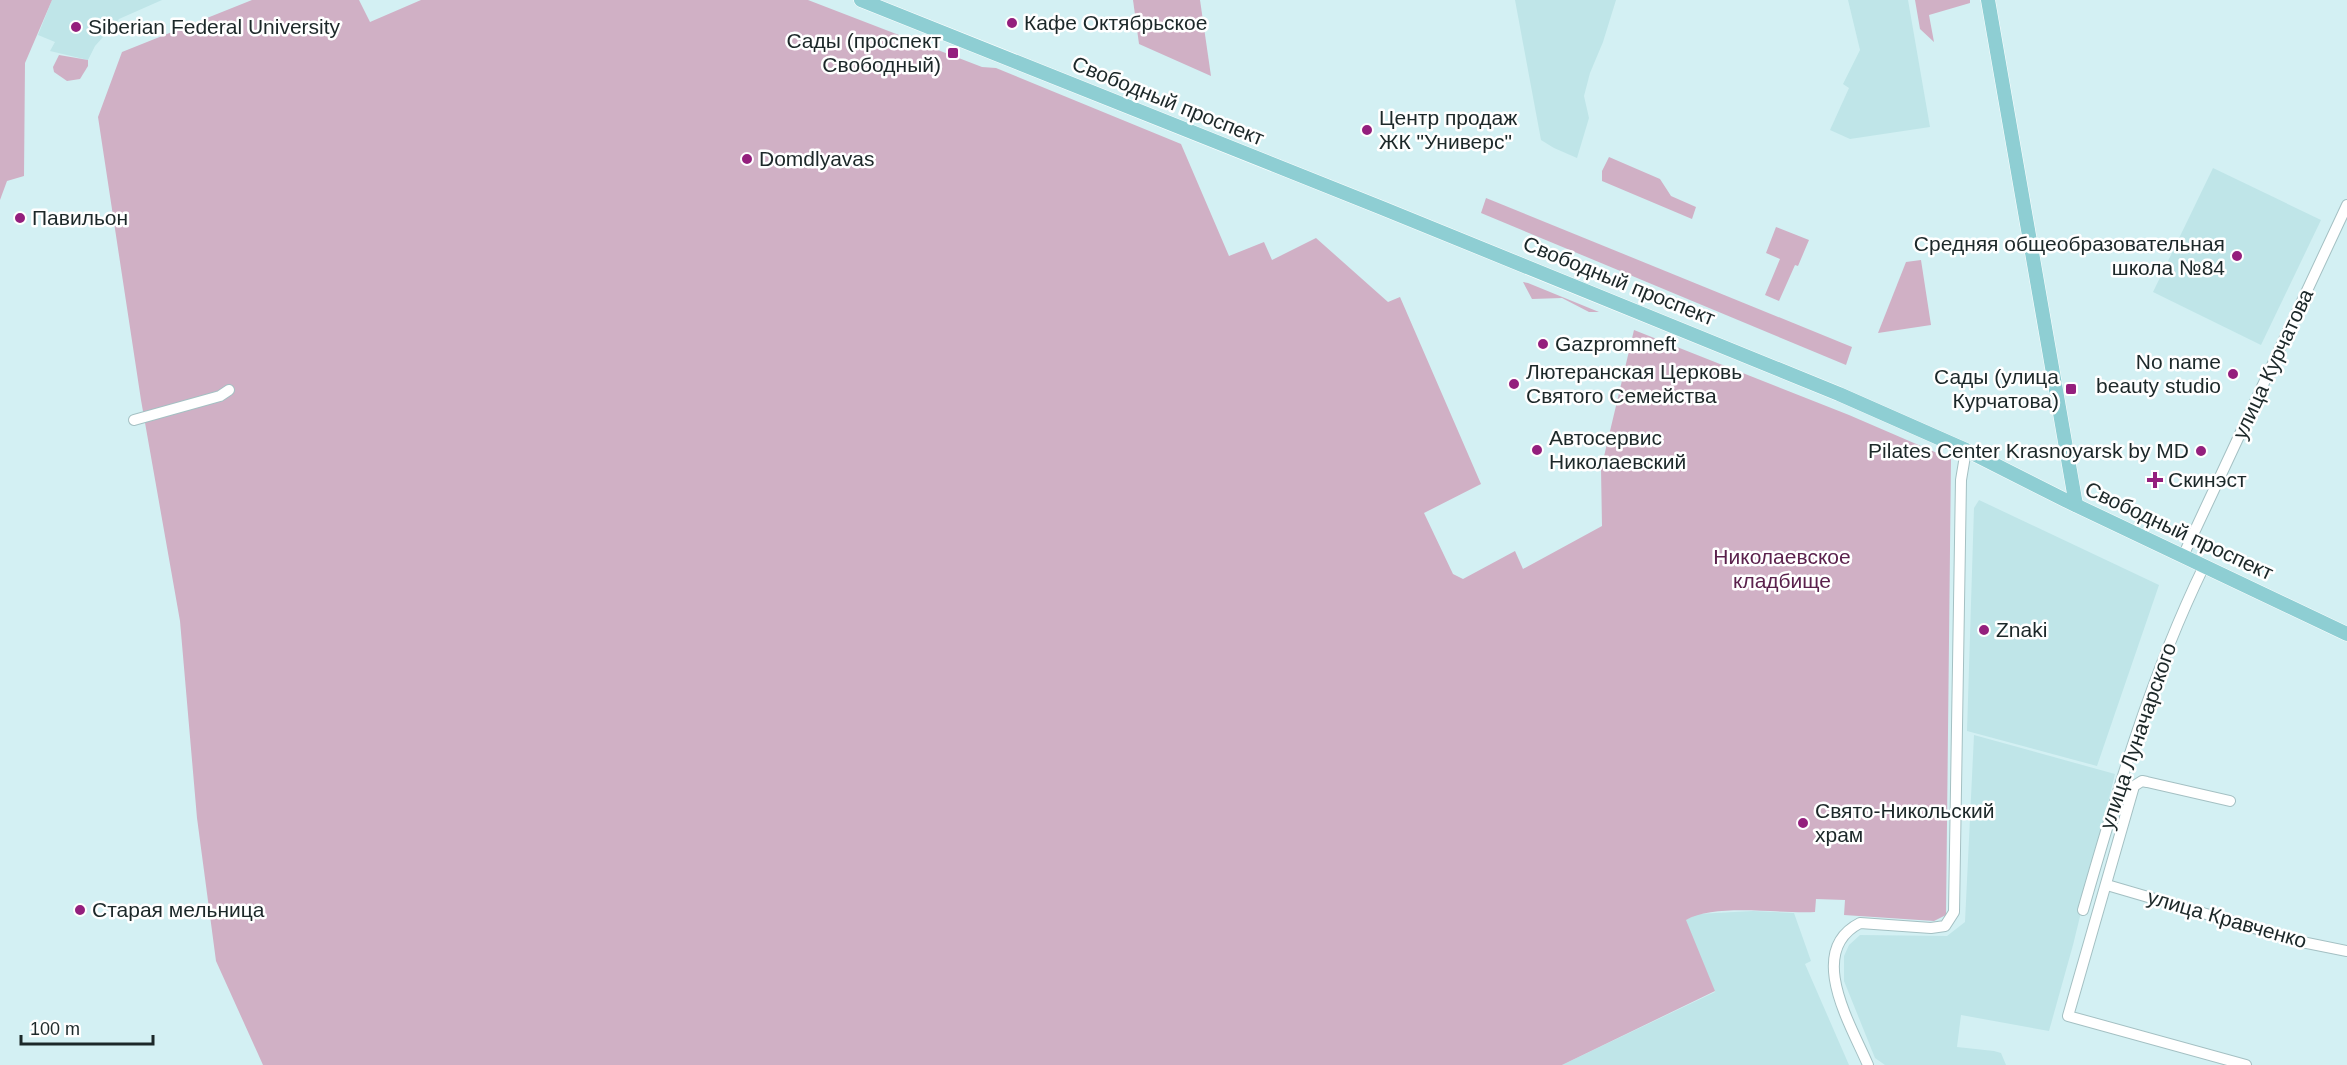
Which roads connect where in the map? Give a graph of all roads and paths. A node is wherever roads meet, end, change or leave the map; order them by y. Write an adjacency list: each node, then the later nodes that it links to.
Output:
1 (861, 0): 6 (main road, Свободный проспект)
2 (1988, 0): 7 (main road)
3 (2346, 208): 8 (street, улица Курчатова)
4 (230, 390): 5 (street)
5 (134, 420)
6 (1966, 450): 7 (main road, Свободный проспект); 15 (street)
7 (2076, 505): 8 (main road, Свободный проспект)
8 (2183, 556): 9 (main road, Свободный проспект)
9 (2204, 566): 10 (main road, Свободный проспект); 13 (street, улица Луначарского)
10 (2347, 633)
11 (2230, 801): 12 (street, улица Луначарского)
12 (2107, 885): 14 (street, улица Кравченко); 16 (street, улица Луначарского)
13 (2083, 910)
14 (2347, 951)
15 (1868, 1065)
16 (2246, 1065)

